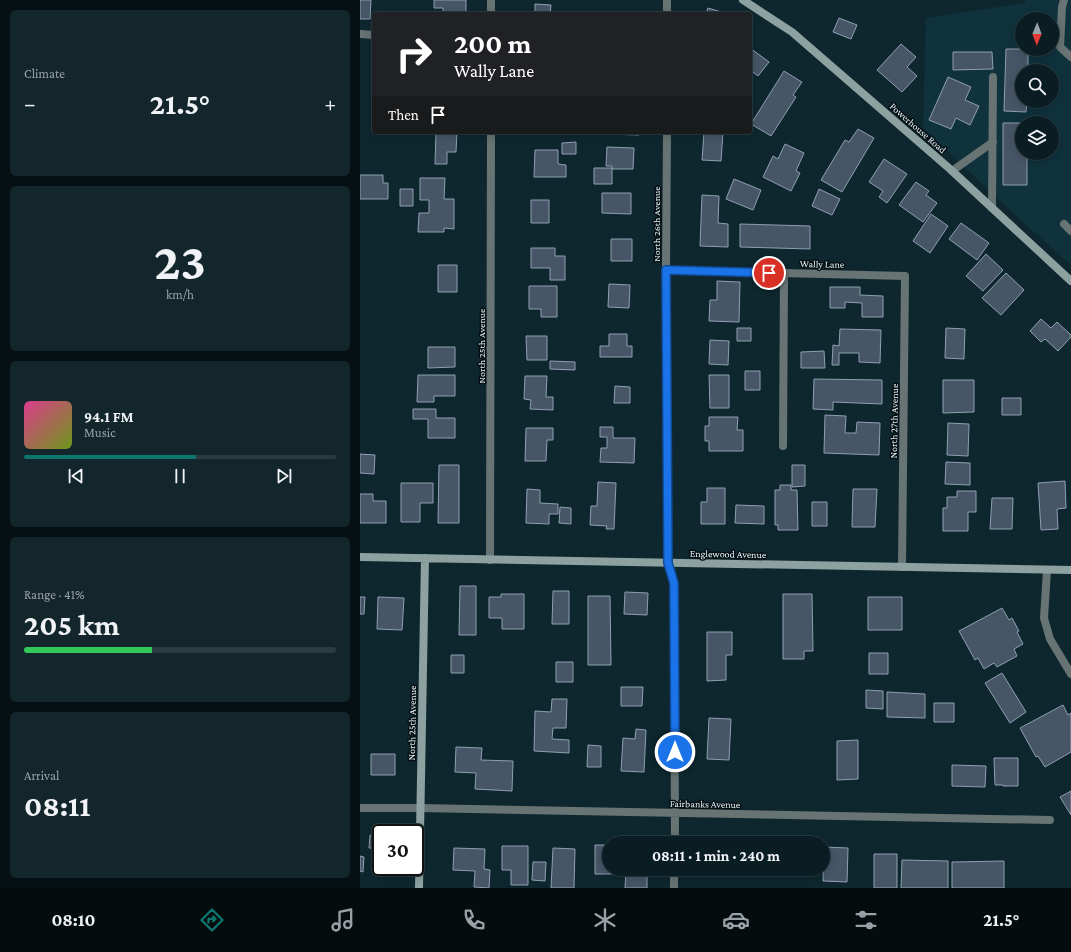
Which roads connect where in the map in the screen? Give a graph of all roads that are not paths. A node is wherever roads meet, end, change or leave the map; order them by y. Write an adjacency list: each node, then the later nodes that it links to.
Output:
1 (491, 0): 5 (street)
2 (667, 0): 6 (street)
3 (743, 0): 14 (street, Powerhouse Road)
4 (1064, 0): 9 (street)
5 (491, 12)
6 (667, 12)
7 (360, 34): 8 (street)
8 (372, 35)
9 (1071, 57)
10 (993, 77): 13 (street)
11 (491, 134): 25 (street, North 25th Avenue)
12 (666, 134): 18 (street, North 26th Avenue)
13 (993, 142): 14 (street); 15 (street)
14 (952, 171): 15 (street, Powerhouse Road)
15 (992, 208): 21 (street, Powerhouse Road)
16 (1064, 224): 17 (street)
17 (1071, 231)
18 (666, 270): 19 (street, Wally Lane); 26 (street, North 26th Avenue)
19 (784, 273): 20 (street, Wally Lane); 22 (street)
20 (905, 276): 27 (street, North 27th Avenue)
21 (1071, 281)
22 (783, 446)
23 (360, 557): 24 (street, Englewood Avenue)
24 (425, 558): 25 (street, Englewood Avenue); 32 (street, North 25th Avenue)
25 (490, 560): 26 (street, Englewood Avenue)
26 (668, 563): 27 (street, Englewood Avenue); 33 (street, North 26th Avenue)
27 (902, 567): 28 (street, Englewood Avenue)
28 (1046, 570): 29 (street, Englewood Avenue); 30 (street)
29 (1071, 570)
30 (1071, 674)
31 (360, 808): 32 (street, Fairbanks Avenue)
32 (420, 808): 33 (street, Fairbanks Avenue); 37 (street, North 25th Avenue)
33 (676, 813): 34 (street, Fairbanks Avenue); 35 (street, North 26th Avenue)
34 (1050, 820)
35 (675, 836)
36 (674, 876): 38 (street)
37 (419, 888)
38 (674, 888)

